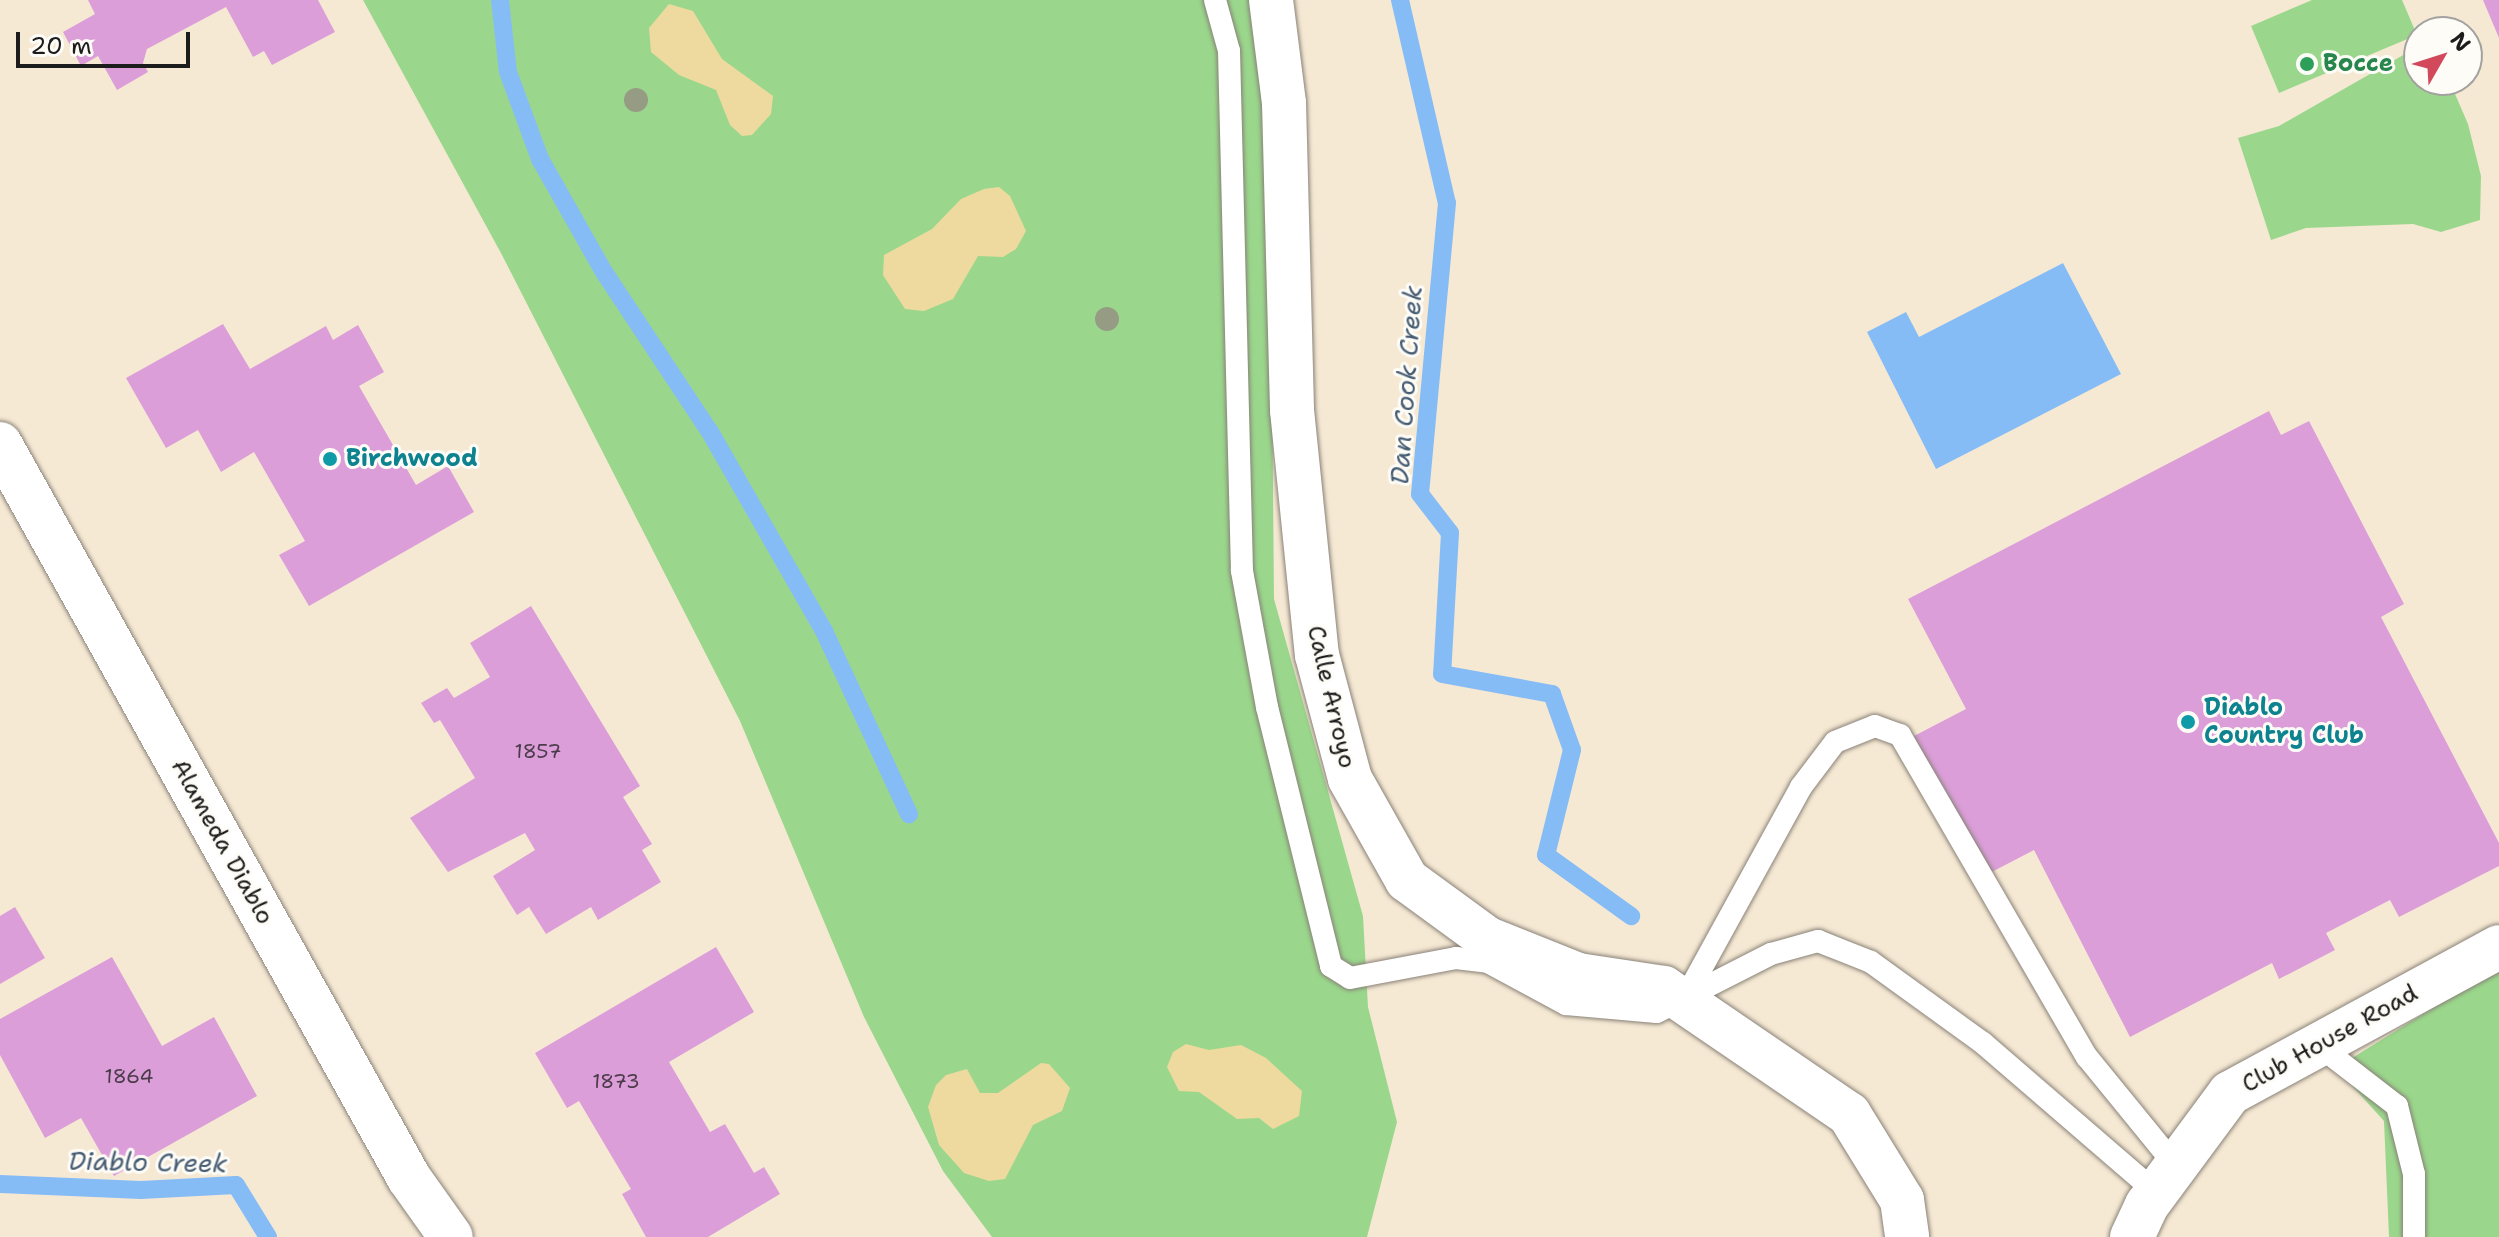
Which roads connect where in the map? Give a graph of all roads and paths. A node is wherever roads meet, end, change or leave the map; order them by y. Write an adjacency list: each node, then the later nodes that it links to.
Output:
1 (1215, 0): 5 (lane)
2 (1271, 0): 5 (street, Calle Arroyo)
3 (0, 444): 8 (street, Alameda Diablo)
4 (2499, 947): 6 (street, Club House Road)
5 (1683, 1001): 7 (lane); 7 (lane); 9 (street, Calle Arroyo)
6 (2318, 1045): 7 (street, Club House Road); 11 (lane)
7 (2167, 1180): 10 (street, Club House Road)
8 (451, 1237)
9 (1907, 1237)
10 (2132, 1237)
11 (2414, 1237)

